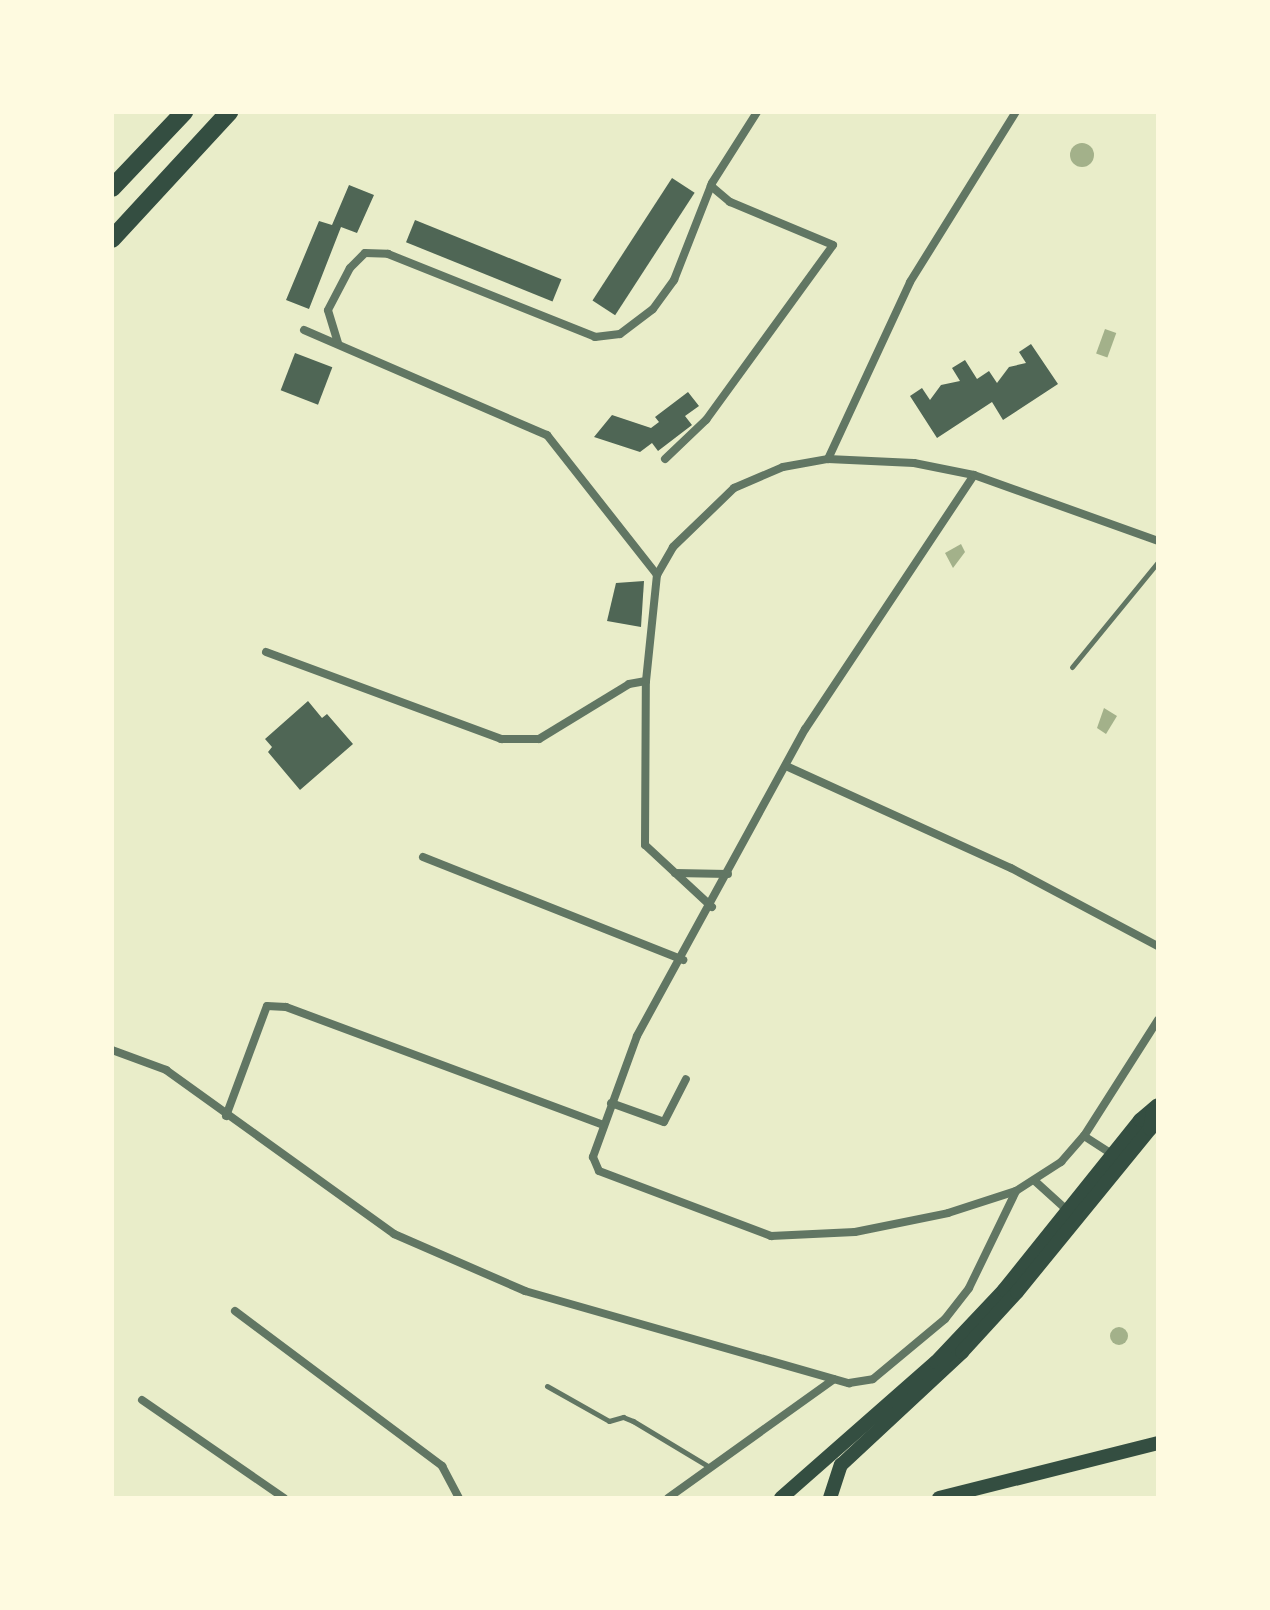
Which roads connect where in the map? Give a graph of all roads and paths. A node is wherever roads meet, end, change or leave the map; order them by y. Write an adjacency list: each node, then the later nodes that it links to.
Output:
1 (184, 112): 6 (highway)
2 (229, 112): 7 (highway)
3 (757, 112): 5 (street)
4 (1016, 112): 11 (street)
5 (711, 186): 9 (street); 10 (street)
6 (112, 188)
7 (112, 239)
8 (304, 330): 9 (street)
9 (338, 343): 15 (street)
10 (665, 459)
11 (828, 459): 12 (street); 15 (street)
12 (974, 475): 13 (street); 19 (street)
13 (1158, 541)
14 (1158, 562): 17 (lane)
15 (657, 575): 18 (street)
16 (266, 652): 18 (street)
17 (1072, 667)
18 (646, 681): 21 (street)
19 (786, 766): 22 (street); 24 (street)
20 (423, 857): 25 (street)
21 (674, 873): 22 (street); 23 (street)
22 (728, 874): 23 (street)
23 (712, 907): 25 (street)
24 (1158, 946)
25 (683, 960): 29 (street)
26 (1158, 1020): 33 (street)
27 (112, 1050): 31 (street)
28 (686, 1079): 29 (street)
29 (611, 1103): 32 (street)
30 (1155, 1109): 34 (main road); 49 (main road)
31 (226, 1116): 32 (street); 40 (street)
32 (603, 1125): 36 (street)
33 (1084, 1136): 34 (street); 35 (street)
34 (1112, 1154): 37 (main road)
35 (1036, 1182): 36 (street); 37 (street)
36 (1016, 1191): 40 (street)
37 (1069, 1212): 39 (main road)
38 (235, 1311): 46 (street)
39 (936, 1362): 48 (main road); 49 (main road)
40 (834, 1379): 44 (street)
41 (547, 1386): 44 (lane)
42 (142, 1400): 45 (street)
43 (1158, 1443): 50 (main road)
44 (708, 1466): 47 (street)
45 (284, 1498)
46 (459, 1498)
47 (668, 1498)
48 (781, 1498)
49 (830, 1498)
50 (939, 1498)

